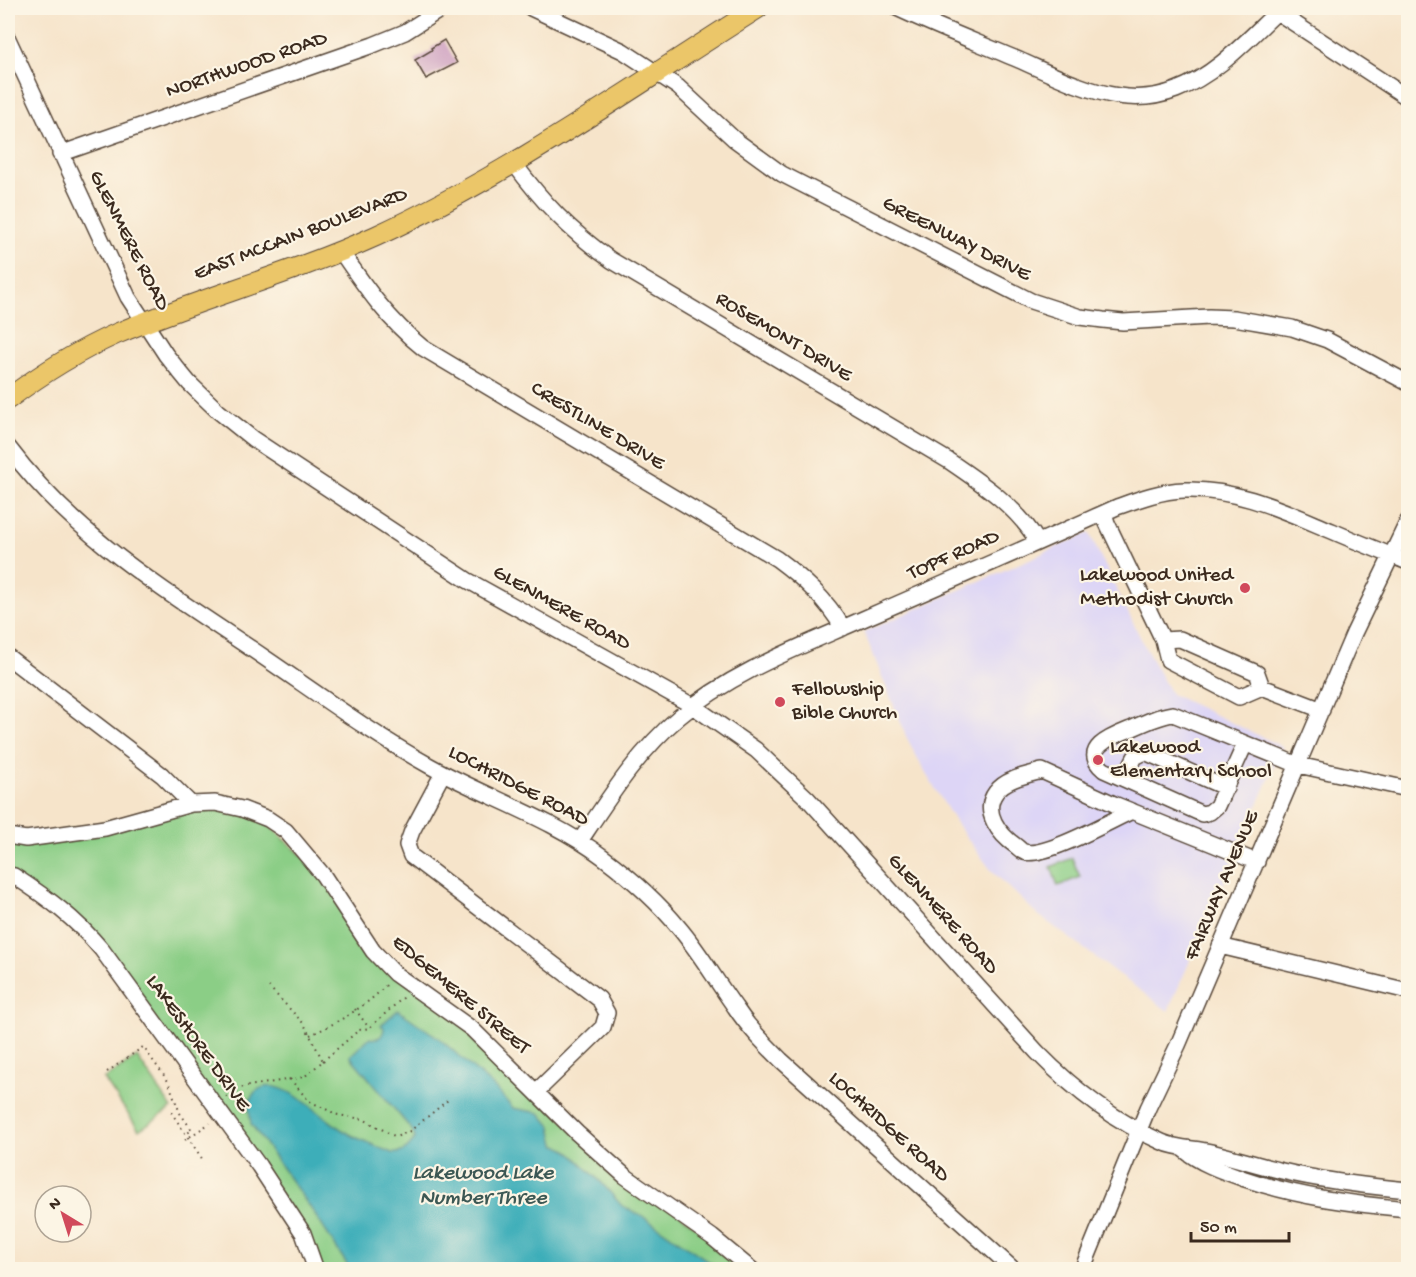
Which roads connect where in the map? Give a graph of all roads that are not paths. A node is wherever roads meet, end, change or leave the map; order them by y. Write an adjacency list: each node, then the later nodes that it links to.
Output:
1 (443, 8): 9 (street, NORTHWOOD ROAD)
2 (531, 8): 7 (street, GREENWAY DRIVE)
3 (758, 8): 7 (main road, EAST MCCAIN BOULEVARD)
4 (897, 8): 5 (street)
5 (1274, 10): 8 (street)
6 (8, 39): 9 (street, GLENMERE ROAD)
7 (656, 72): 10 (main road, EAST MCCAIN BOULEVARD); 13 (street, GREENWAY DRIVE)
8 (1408, 98)
9 (60, 154): 12 (street, GLENMERE ROAD)
10 (513, 162): 11 (main road, EAST MCCAIN BOULEVARD); 18 (street, ROSEMONT DRIVE)
11 (340, 250): 12 (main road, EAST MCCAIN BOULEVARD); 21 (street, CRESTLINE DRIVE)
12 (145, 323): 14 (main road, EAST MCCAIN BOULEVARD); 25 (street, GLENMERE ROAD)
13 (1408, 383)
14 (8, 399)
15 (8, 447): 29 (street, LOCHRIDGE ROAD)
16 (1104, 513): 18 (street, TOPF ROAD); 19 (street, TOPF ROAD); 22 (street)
17 (1408, 521): 19 (street, FAIRWAY AVENUE)
18 (1038, 542): 21 (street, TOPF ROAD)
19 (1391, 556): 20 (street, TOPF ROAD); 26 (street, FAIRWAY AVENUE)
20 (1408, 562)
21 (843, 628): 25 (street, TOPF ROAD)
22 (1163, 640): 24 (street); 24 (street)
23 (8, 657): 33 (street)
24 (1262, 687): 26 (street)
25 (693, 706): 36 (street, TOPF ROAD); 42 (street, GLENMERE ROAD)
26 (1322, 710): 28 (street, FAIRWAY AVENUE)
27 (1245, 744): 28 (street); 30 (street); 31 (street)
28 (1298, 765): 32 (street); 37 (street, FAIRWAY AVENUE)
29 (443, 773): 36 (street, LOCHRIDGE ROAD); 41 (street)
30 (1124, 779): 31 (street); 31 (street)
31 (1226, 788)
32 (1408, 789)
33 (191, 804): 35 (street); 41 (street, EDGEMERE STREET)
34 (1132, 811): 34 (street); 37 (street)
35 (8, 837)
36 (580, 841): 48 (street, LOCHRIDGE ROAD)
37 (1257, 862): 39 (street, FAIRWAY AVENUE)
38 (8, 875): 46 (street, LAKESHORE DRIVE)
39 (1220, 946): 40 (street); 42 (street, FAIRWAY AVENUE)
40 (1408, 990)
41 (537, 1091): 47 (street, EDGEMERE STREET)
42 (1139, 1131): 43 (street, GLENMERE ROAD); 49 (street, FAIRWAY AVENUE)
43 (1183, 1149): 44 (street, GLENMERE ROAD); 45 (street, GLENMERE ROAD)
44 (1408, 1190)
45 (1408, 1209)
46 (316, 1269)
47 (752, 1269)
48 (1014, 1269)
49 (1082, 1269)

